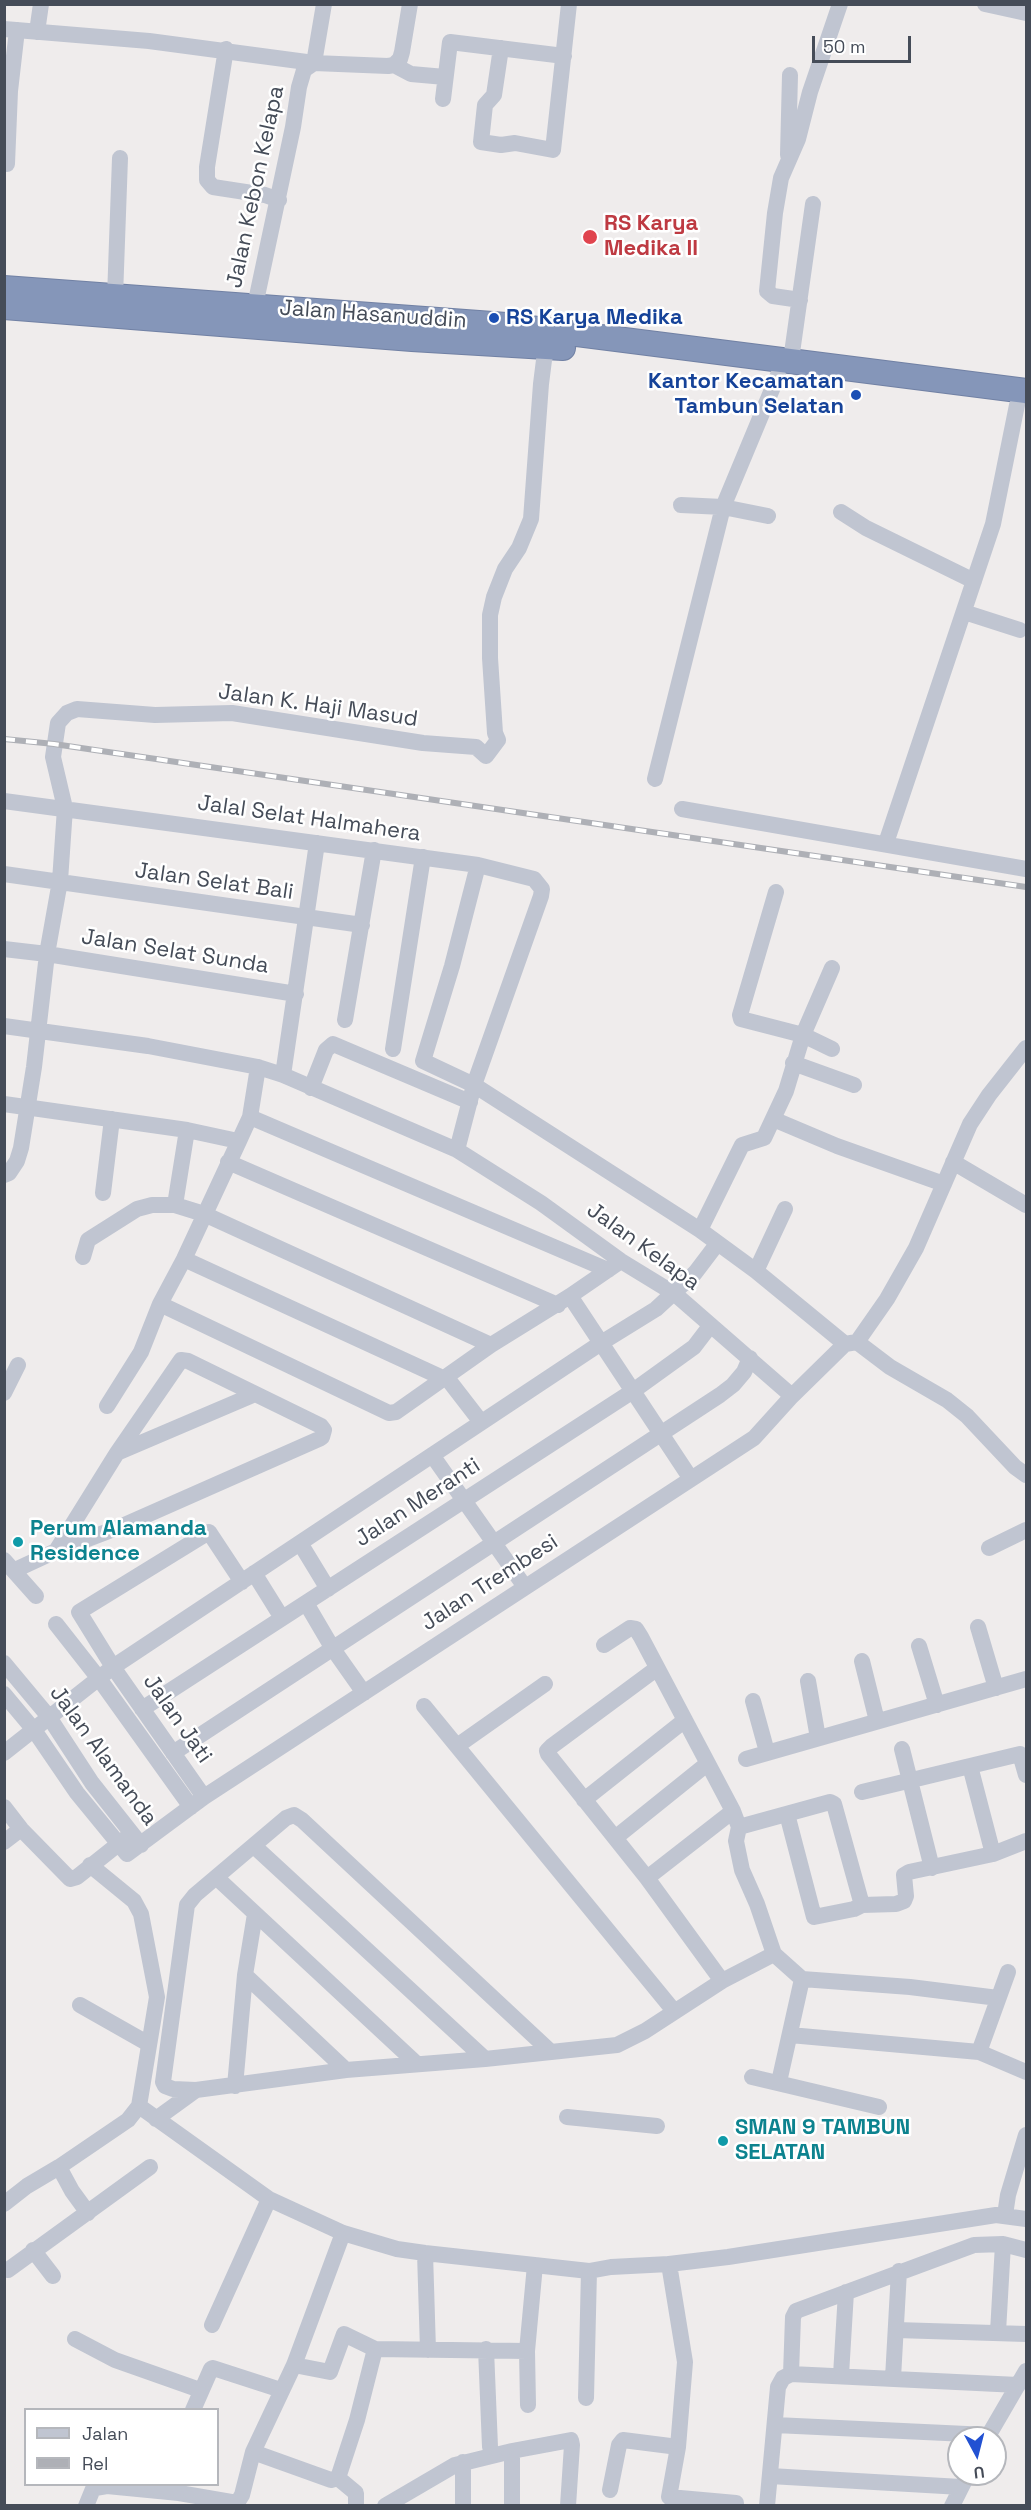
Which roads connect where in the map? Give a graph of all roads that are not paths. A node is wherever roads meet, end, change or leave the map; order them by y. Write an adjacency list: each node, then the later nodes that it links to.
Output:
1 (41, 4): 9 (street)
2 (324, 4): 13 (street)
3 (410, 4): 14 (street)
4 (569, 4): 12 (street)
5 (840, 4): 19 (street)
6 (985, 4): 7 (street)
7 (1026, 13)
8 (11, 30): 9 (street); 20 (street)
9 (37, 32): 11 (street)
10 (501, 48): 12 (street); 12 (street); 16 (street)
11 (226, 50): 13 (street); 21 (street)
12 (564, 56)
13 (315, 63): 14 (street); 21 (street, Jalan Kebon Kelapa)
14 (394, 64): 16 (street)
15 (790, 75): 19 (street)
16 (445, 77): 17 (street)
17 (443, 99)
18 (120, 158): 24 (street)
19 (788, 159): 25 (street)
20 (7, 164)
21 (279, 200): 27 (street, Jalan Kebon Kelapa)
22 (813, 204): 25 (street)
23 (4, 288): 24 (highway, Jalan Hasanuddin)
24 (114, 297): 27 (highway, Jalan Hasanuddin)
25 (800, 300): 29 (street)
26 (4, 307): 27 (highway, Jalan Hasanuddin)
27 (253, 316): 28 (highway, Jalan Hasanuddin)
28 (554, 340): 29 (highway, Jalan Hasanuddin); 40 (street, Jalan K. Haji Masud)
29 (785, 367): 30 (highway, Jalan Hasanuddin); 32 (street)
30 (1023, 400): 35 (street)
31 (681, 505): 32 (street)
32 (723, 507): 34 (street); 38 (street)
33 (841, 512): 35 (street)
34 (768, 516)
35 (974, 581): 36 (street)
36 (964, 612): 37 (street); 43 (street)
37 (1020, 630)
38 (655, 779)
39 (4, 801): 40 (street, Jalal Selat Halmahera)
40 (65, 808): 42 (street, Jalal Selat Halmahera); 49 (street, Jalan K. Haji Masud)
41 (681, 809): 43 (street)
42 (316, 843): 44 (street, Jalal Selat Halmahera); 51 (street)
43 (886, 843): 47 (street)
44 (374, 850): 45 (street, Jalal Selat Halmahera); 52 (street)
45 (423, 857): 46 (street, Jalal Selat Halmahera); 62 (street)
46 (478, 865): 67 (street); 67 (street, Jalal Selat Halmahera)
47 (1026, 869)
48 (4, 874): 49 (street, Jalan Selat Bali)
49 (60, 881): 51 (street, Jalan Selat Bali); 54 (street, Jalan K. Haji Masud)
50 (776, 892): 60 (street)
51 (306, 918): 52 (street, Jalan Selat Bali); 56 (street)
52 (362, 925): 57 (street)
53 (4, 949): 54 (street, Jalan Selat Sunda)
54 (47, 954): 56 (street, Jalan Selat Sunda); 59 (street, Jalan K. Haji Masud)
55 (832, 968): 60 (street)
56 (296, 994): 66 (street)
57 (345, 1020)
58 (4, 1026): 59 (street, Jalan Kelapa)
59 (38, 1030): 65 (street, Jalan Kelapa); 72 (street, Jalan K. Haji Masud)
60 (803, 1035): 63 (street); 64 (street)
61 (1026, 1048): 80 (street, Jalan Trembesi)
62 (393, 1049)
63 (832, 1049)
64 (794, 1064): 68 (street); 75 (street)
65 (258, 1067): 66 (street, Jalan Kelapa); 73 (street)
66 (283, 1075): 69 (street, Jalan Kelapa)
67 (474, 1085): 70 (street); 88 (street)
68 (854, 1085)
69 (311, 1088): 70 (street); 78 (street, Jalan Kelapa)
70 (470, 1102): 78 (street)
71 (4, 1104): 72 (street)
72 (28, 1107): 74 (street); 81 (street, Jalan K. Haji Masud)
73 (250, 1117): 79 (street); 92 (street)
74 (112, 1119): 76 (street); 83 (street)
75 (773, 1119): 82 (street); 88 (street)
76 (187, 1130): 77 (street); 84 (street)
77 (238, 1141)
78 (457, 1150): 92 (street, Jalan Kelapa)
79 (228, 1162): 87 (street); 95 (street)
80 (953, 1162): 82 (street, Jalan Trembesi); 85 (street)
81 (6, 1173)
82 (944, 1184): 99 (street, Jalan Trembesi)
83 (103, 1193)
84 (175, 1205): 87 (street); 90 (street)
85 (1026, 1205)
86 (785, 1209): 93 (street)
87 (204, 1214): 91 (street); 100 (street)
88 (700, 1230): 89 (street)
89 (717, 1244): 93 (street); 94 (street)
90 (83, 1257)
91 (184, 1259): 96 (street); 103 (street)
92 (615, 1265): 94 (street, Jalan Kelapa); 95 (street)
93 (756, 1271): 99 (street)
94 (675, 1294): 97 (street, Jalan Kelapa); 98 (street)
95 (564, 1300): 98 (street); 100 (street)
96 (160, 1304): 103 (street); 108 (street)
97 (711, 1326): 101 (street, Jalan Kelapa); 104 (street, Jalan Meranti)
98 (601, 1342): 104 (street); 109 (street)
99 (851, 1343): 107 (street, Jalan Trembesi); 113 (street)
100 (491, 1345): 103 (street)
101 (750, 1358): 107 (street, Jalan Kelapa); 110 (street)
102 (18, 1365): 105 (street)
103 (446, 1379): 109 (street)
104 (633, 1391): 110 (street); 115 (street, Jalan Meranti)
105 (4, 1393)
106 (253, 1395): 111 (street); 111 (street); 120 (street)
107 (792, 1396): 114 (street, Jalan Trembesi)
108 (107, 1406)
109 (481, 1422): 112 (street)
110 (660, 1433): 114 (street); 117 (street)
111 (117, 1453): 120 (street)
112 (432, 1455): 115 (street); 118 (street)
113 (1025, 1471)
114 (691, 1479): 123 (street, Jalan Trembesi)
115 (464, 1500): 117 (street); 124 (street, Jalan Meranti)
116 (1026, 1530): 119 (street)
117 (494, 1542): 123 (street); 132 (street)
118 (300, 1543): 122 (street); 124 (street)
119 (989, 1548)
120 (56, 1551): 121 (street)
121 (10, 1565): 125 (street)
122 (248, 1578): 127 (street); 135 (street); 135 (street, Jalan Jati)
123 (525, 1587): 142 (street, Jalan Trembesi)
124 (328, 1588): 126 (street, Jalan Meranti)
125 (36, 1596)
126 (306, 1603): 127 (street, Jalan Meranti); 132 (street)
127 (282, 1618): 147 (street, Jalan Meranti)
128 (56, 1624): 138 (street, Jalan Jati)
129 (978, 1627): 141 (street)
130 (604, 1645): 136 (street)
131 (920, 1646): 145 (street)
132 (333, 1649): 142 (street); 157 (street)
133 (862, 1661): 150 (street)
134 (4, 1664): 148 (street, Jalan Alamanda)
135 (113, 1667): 138 (street); 147 (street, Jalan Jati)
136 (656, 1669): 149 (street); 166 (street)
137 (1026, 1679): 141 (street)
138 (99, 1680): 148 (street); 167 (street, Jalan Jati)
139 (808, 1681): 152 (street)
140 (545, 1684): 153 (street)
141 (996, 1688): 145 (street)
142 (364, 1693): 167 (street, Jalan Trembesi)
143 (4, 1694): 151 (street, Jalan Alamanda)
144 (753, 1701): 155 (street)
145 (937, 1705): 150 (street)
146 (424, 1706): 153 (street)
147 (142, 1709): 157 (street, Jalan Jati)
148 (49, 1717): 151 (street); 163 (street, Jalan Alamanda)
149 (684, 1720): 159 (street); 166 (street)
150 (877, 1721): 152 (street)
151 (34, 1730): 156 (street); 165 (street, Jalan Alamanda)
152 (818, 1738): 155 (street)
153 (456, 1746): 193 (street)
154 (902, 1749): 162 (street)
155 (767, 1752): 158 (street)
156 (4, 1753)
157 (173, 1753): 167 (street, Jalan Jati)
158 (746, 1759)
159 (707, 1764): 169 (street); 173 (street)
160 (970, 1766): 161 (street); 162 (street); 179 (street)
161 (1026, 1775)
162 (910, 1781): 164 (street); 181 (street)
163 (92, 1783): 165 (street); 174 (street, Jalan Alamanda)
164 (862, 1792)
165 (77, 1793): 177 (street, Jalan Alamanda)
166 (585, 1800): 173 (street)
167 (198, 1802): 174 (street, Jalan Trembesi)
168 (4, 1808): 172 (street)
169 (733, 1811): 171 (street); 183 (street)
170 (787, 1814): 171 (street); 184 (street); 184 (street)
171 (739, 1827): 186 (street)
172 (21, 1829): 176 (street); 180 (street, Jalan Trembesi)
173 (615, 1838): 183 (street)
174 (136, 1839): 177 (street, Jalan Trembesi)
175 (1026, 1841): 179 (street)
176 (4, 1842)
177 (117, 1844): 180 (street, Jalan Trembesi)
178 (254, 1846): 182 (street); 196 (street); 198 (street)
179 (993, 1854): 181 (street)
180 (90, 1865): 195 (street)
181 (932, 1868): 184 (street)
182 (217, 1878): 185 (street); 205 (street)
183 (647, 1878): 190 (street)
184 (862, 1905)
185 (255, 1914): 188 (street); 199 (street)
186 (774, 1954): 189 (street); 190 (street)
187 (1008, 1972): 191 (street)
188 (245, 1975): 200 (street); 204 (street)
189 (802, 1979): 191 (street); 194 (street)
190 (722, 1981): 193 (street)
191 (998, 1998): 197 (street)
192 (80, 2005): 195 (street)
193 (674, 2011): 196 (street)
194 (790, 2036): 197 (street); 203 (street)
195 (147, 2043): 206 (street)
196 (551, 2052): 198 (street)
197 (979, 2052): 201 (street)
198 (485, 2059): 199 (street)
199 (417, 2064): 200 (street)
200 (346, 2070): 204 (street)
201 (1026, 2072)
202 (752, 2077): 203 (street)
203 (779, 2082): 207 (street)
204 (235, 2086): 205 (street)
205 (196, 2090): 209 (street)
206 (139, 2106): 209 (street); 212 (street)
207 (879, 2107)
208 (567, 2118): 210 (street)
209 (156, 2119): 214 (street)
210 (657, 2126)
211 (1026, 2135): 217 (street)
212 (59, 2167): 215 (street); 216 (street)
213 (150, 2168): 216 (street)
214 (269, 2199): 219 (street); 231 (street)
215 (4, 2204)
216 (88, 2213): 221 (street)
217 (1005, 2215): 218 (street); 224 (street)
218 (1026, 2219)
219 (343, 2233): 223 (street); 240 (street)
220 (1003, 2244): 222 (street); 228 (street); 233 (street)
221 (33, 2250): 226 (street); 229 (street)
222 (1026, 2250)
223 (425, 2253): 225 (street); 238 (street)
224 (669, 2264): 227 (street); 254 (street)
225 (535, 2265): 227 (street); 239 (street)
226 (8, 2270)
227 (588, 2271): 247 (street)
228 (899, 2271): 230 (street); 232 (street)
229 (53, 2276)
230 (846, 2292): 241 (street); 242 (street)
231 (212, 2325)
232 (896, 2330): 233 (street); 243 (street)
233 (998, 2332): 234 (street)
234 (1026, 2334)
235 (75, 2339): 245 (street)
236 (375, 2349): 238 (street); 240 (street); 259 (street)
237 (486, 2349): 238 (street); 239 (street); 253 (street)
238 (428, 2350)
239 (527, 2350): 248 (street)
240 (294, 2365): 246 (street)
241 (791, 2374): 242 (street); 250 (street)
242 (841, 2375): 243 (street)
243 (893, 2378): 244 (street)
244 (1022, 2378): 251 (street)
245 (200, 2390): 246 (street); 249 (street)
246 (281, 2390): 256 (street)
247 (586, 2398)
248 (528, 2405)
249 (193, 2408)
250 (775, 2425): 252 (street); 258 (street)
251 (994, 2426)
252 (947, 2435)
253 (490, 2447)
254 (678, 2447): 264 (street); 266 (street)
255 (512, 2451): 257 (street); 273 (street); 274 (street)
256 (253, 2452): 259 (street); 267 (street)
257 (464, 2462): 265 (street); 272 (street)
258 (770, 2476): 260 (street); 275 (street)
259 (338, 2478): 270 (street)
260 (947, 2481)
261 (95, 2486): 263 (street); 269 (street)
262 (962, 2486): 276 (street)
263 (162, 2488): 267 (street)
264 (610, 2490)
265 (411, 2497): 271 (street)
266 (668, 2501): 268 (street)
267 (223, 2503)
268 (730, 2504)
269 (86, 2505)
270 (356, 2505)
271 (385, 2505)
272 (462, 2505)
273 (512, 2505)
274 (568, 2505)
275 (767, 2505)
276 (952, 2505)

